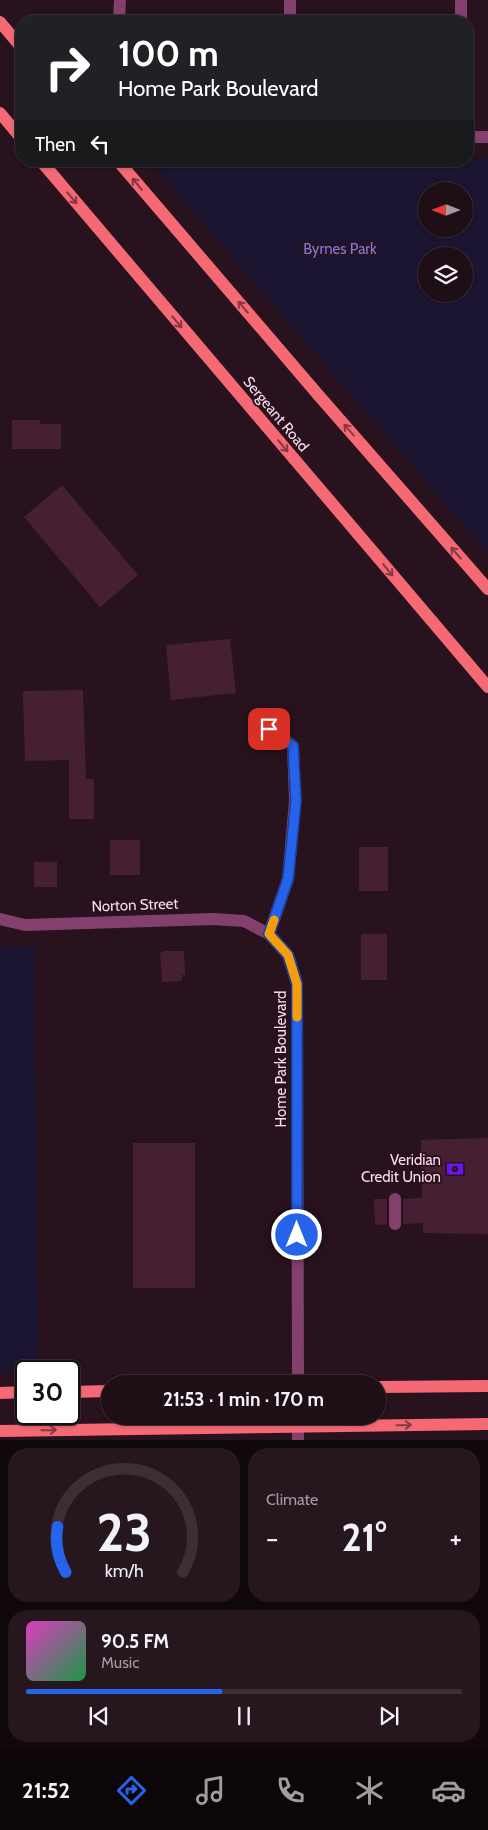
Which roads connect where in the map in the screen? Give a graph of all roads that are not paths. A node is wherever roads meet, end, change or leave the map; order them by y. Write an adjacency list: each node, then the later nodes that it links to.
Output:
1 (120, 0): 4 (street)
2 (290, 0): 5 (street)
3 (461, 0): 6 (street)
4 (119, 15)
5 (290, 15)
6 (461, 15)
7 (0, 22): 8 (main road)
8 (15, 40)
9 (0, 113): 10 (main road)
10 (15, 131)
11 (474, 137): 12 (street)
12 (488, 137)
13 (46, 167): 16 (main road, Sergeant Road, one-way to 16)
14 (123, 167): 15 (main road, one-way to 14)
15 (488, 589)
16 (488, 687)
17 (269, 729): 19 (street)
18 (0, 919): 19 (street, Norton Street)
19 (269, 934): 22 (street, Home Park Boulevard)
20 (394, 1199): 21 (street)
21 (395, 1224)
22 (298, 1375)
23 (488, 1386): 24 (main road)
24 (386, 1387)
25 (101, 1391): 27 (main road)
26 (15, 1392): 28 (main road)
27 (80, 1392)
28 (0, 1393)
29 (386, 1423): 30 (main road, one-way to 30)
30 (488, 1424)
31 (199, 1425): 33 (main road, one-way to 31)
32 (298, 1425): 34 (street)
33 (0, 1431)
34 (298, 1440)

